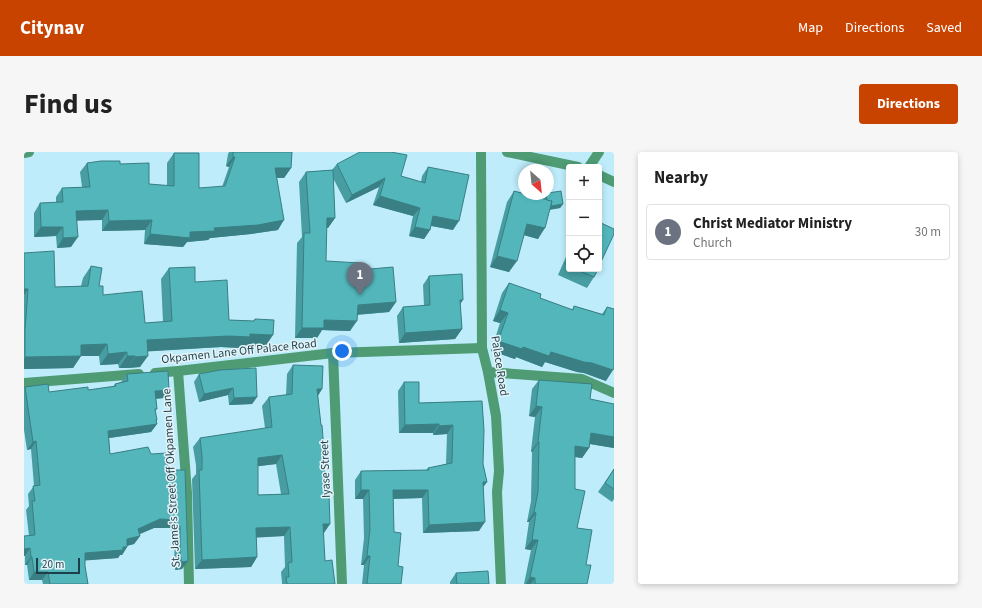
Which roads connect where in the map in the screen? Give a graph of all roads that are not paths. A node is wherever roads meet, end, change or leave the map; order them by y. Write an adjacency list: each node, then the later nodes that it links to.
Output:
1 (30, 152): 5 (street)
2 (481, 152): 10 (street, Palace Road)
3 (507, 152): 6 (street)
4 (599, 152): 7 (street)
5 (24, 153)
6 (566, 164)
7 (591, 164)
8 (602, 176): 9 (street)
9 (614, 182)
10 (482, 348): 11 (street, Okpamen Lane Off Palace Road); 13 (street, Palace Road)
11 (333, 353): 12 (street, Okpamen Lane Off Palace Road); 17 (street, Iyase Street)
12 (178, 371): 14 (street, Okpamen Lane Off Palace Road); 16 (street, St. Jame's Street Off Okpamen Lane)
13 (488, 372): 15 (street); 18 (street, Palace Road)
14 (24, 383)
15 (614, 393)
16 (189, 584)
17 (342, 584)
18 (501, 584)

